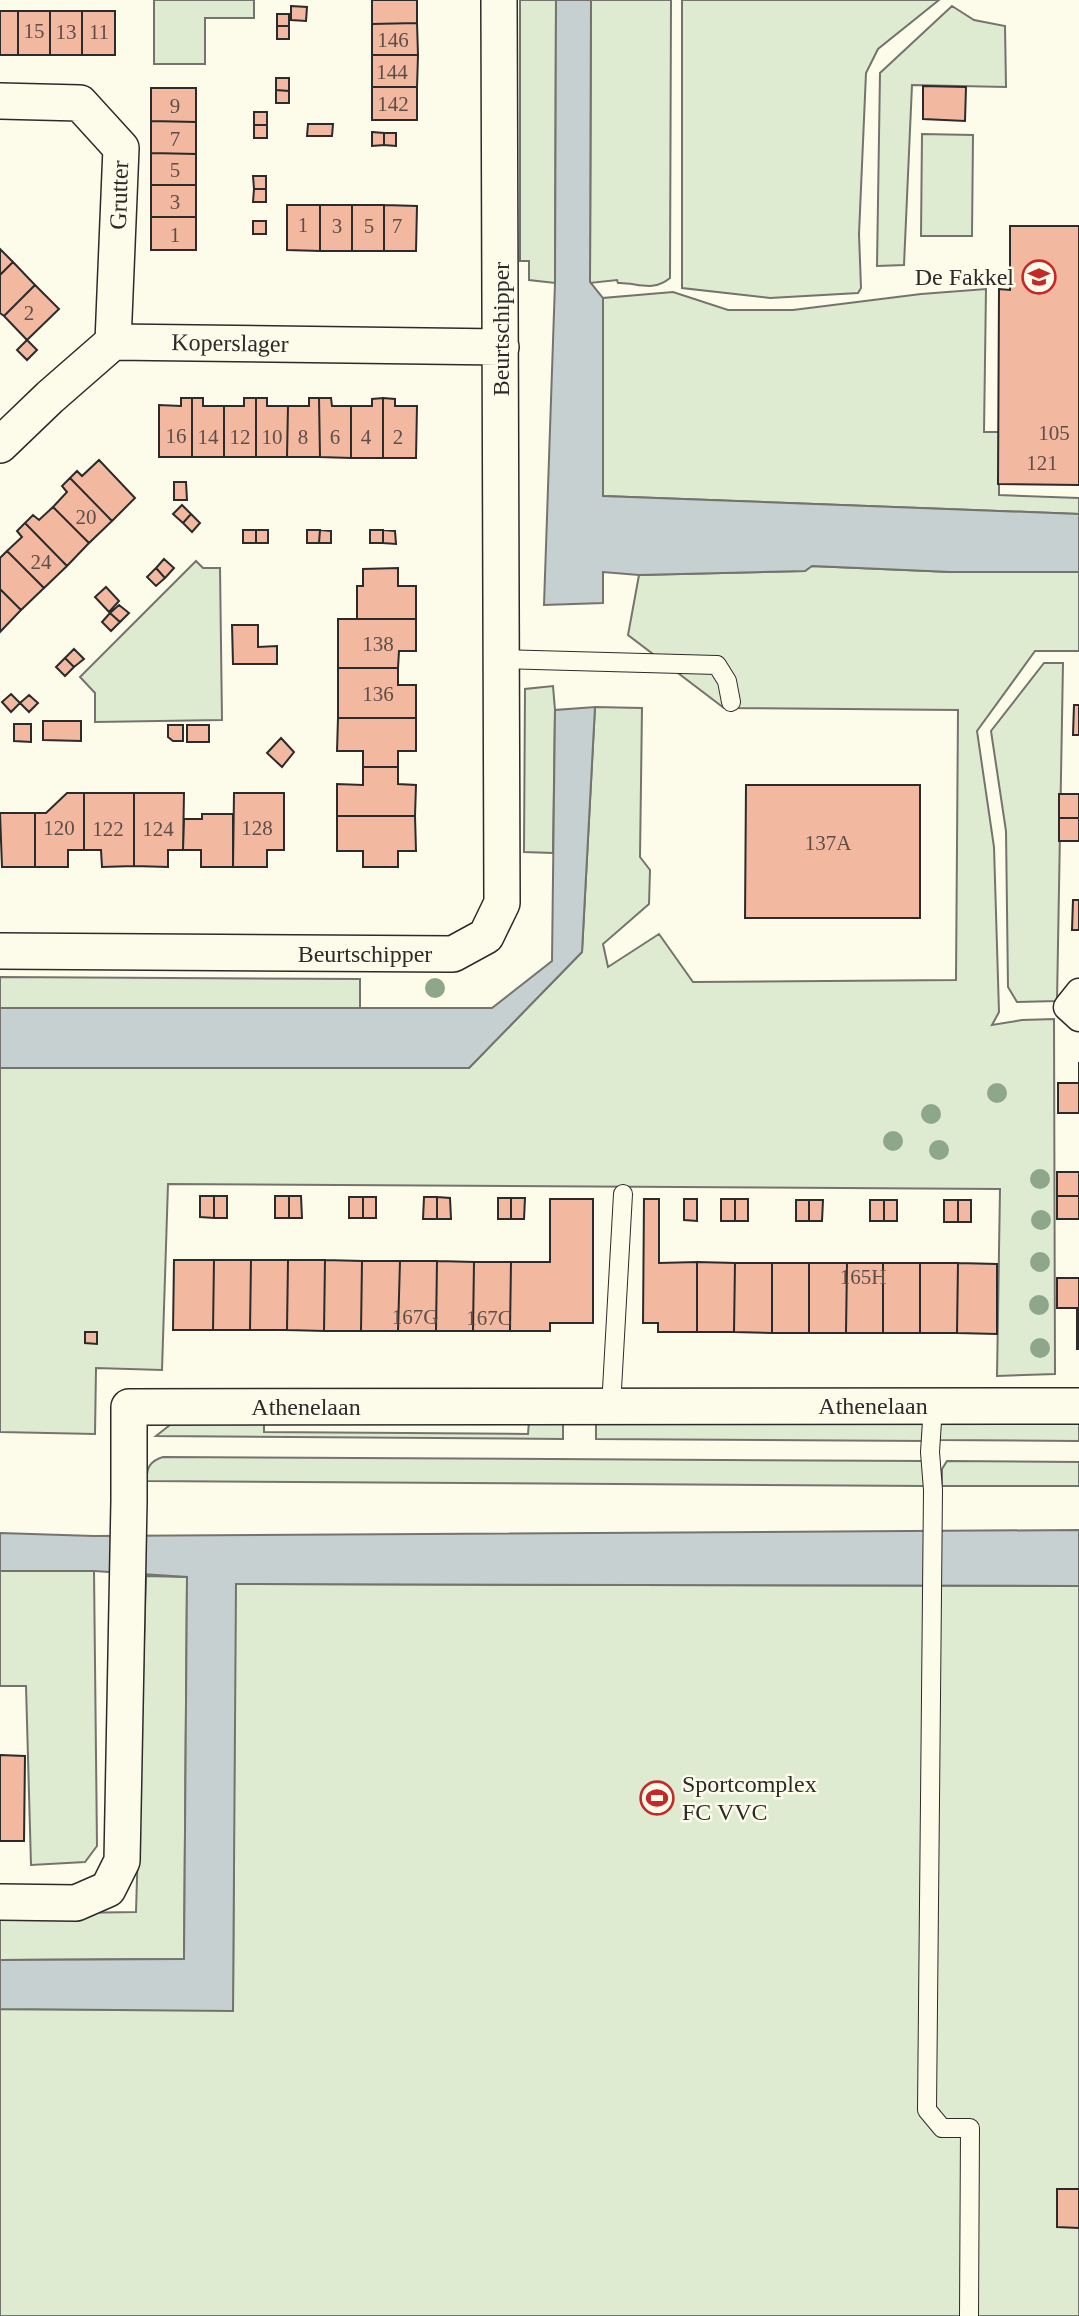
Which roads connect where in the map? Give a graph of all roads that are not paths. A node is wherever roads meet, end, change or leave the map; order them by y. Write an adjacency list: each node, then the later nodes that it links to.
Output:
1 (499, 0): 4 (street, Beurtschipper)
2 (0, 101): 3 (street, Grutter)
3 (113, 342): 4 (street, Koperslager); 5 (street)
4 (501, 347): 6 (street, Beurtschipper)
5 (0, 445)
6 (501, 659): 7 (lane); 8 (street, Beurtschipper)
7 (731, 702)
8 (0, 951)
9 (1079, 992): 10 (street)
10 (1079, 1018)
11 (623, 1194): 14 (lane)
12 (933, 1406): 13 (street, Athenelaan); 14 (street, Athenelaan); 16 (lane)
13 (1079, 1406)
14 (611, 1407): 15 (street, Athenelaan)
15 (0, 1902)
16 (969, 2316)

